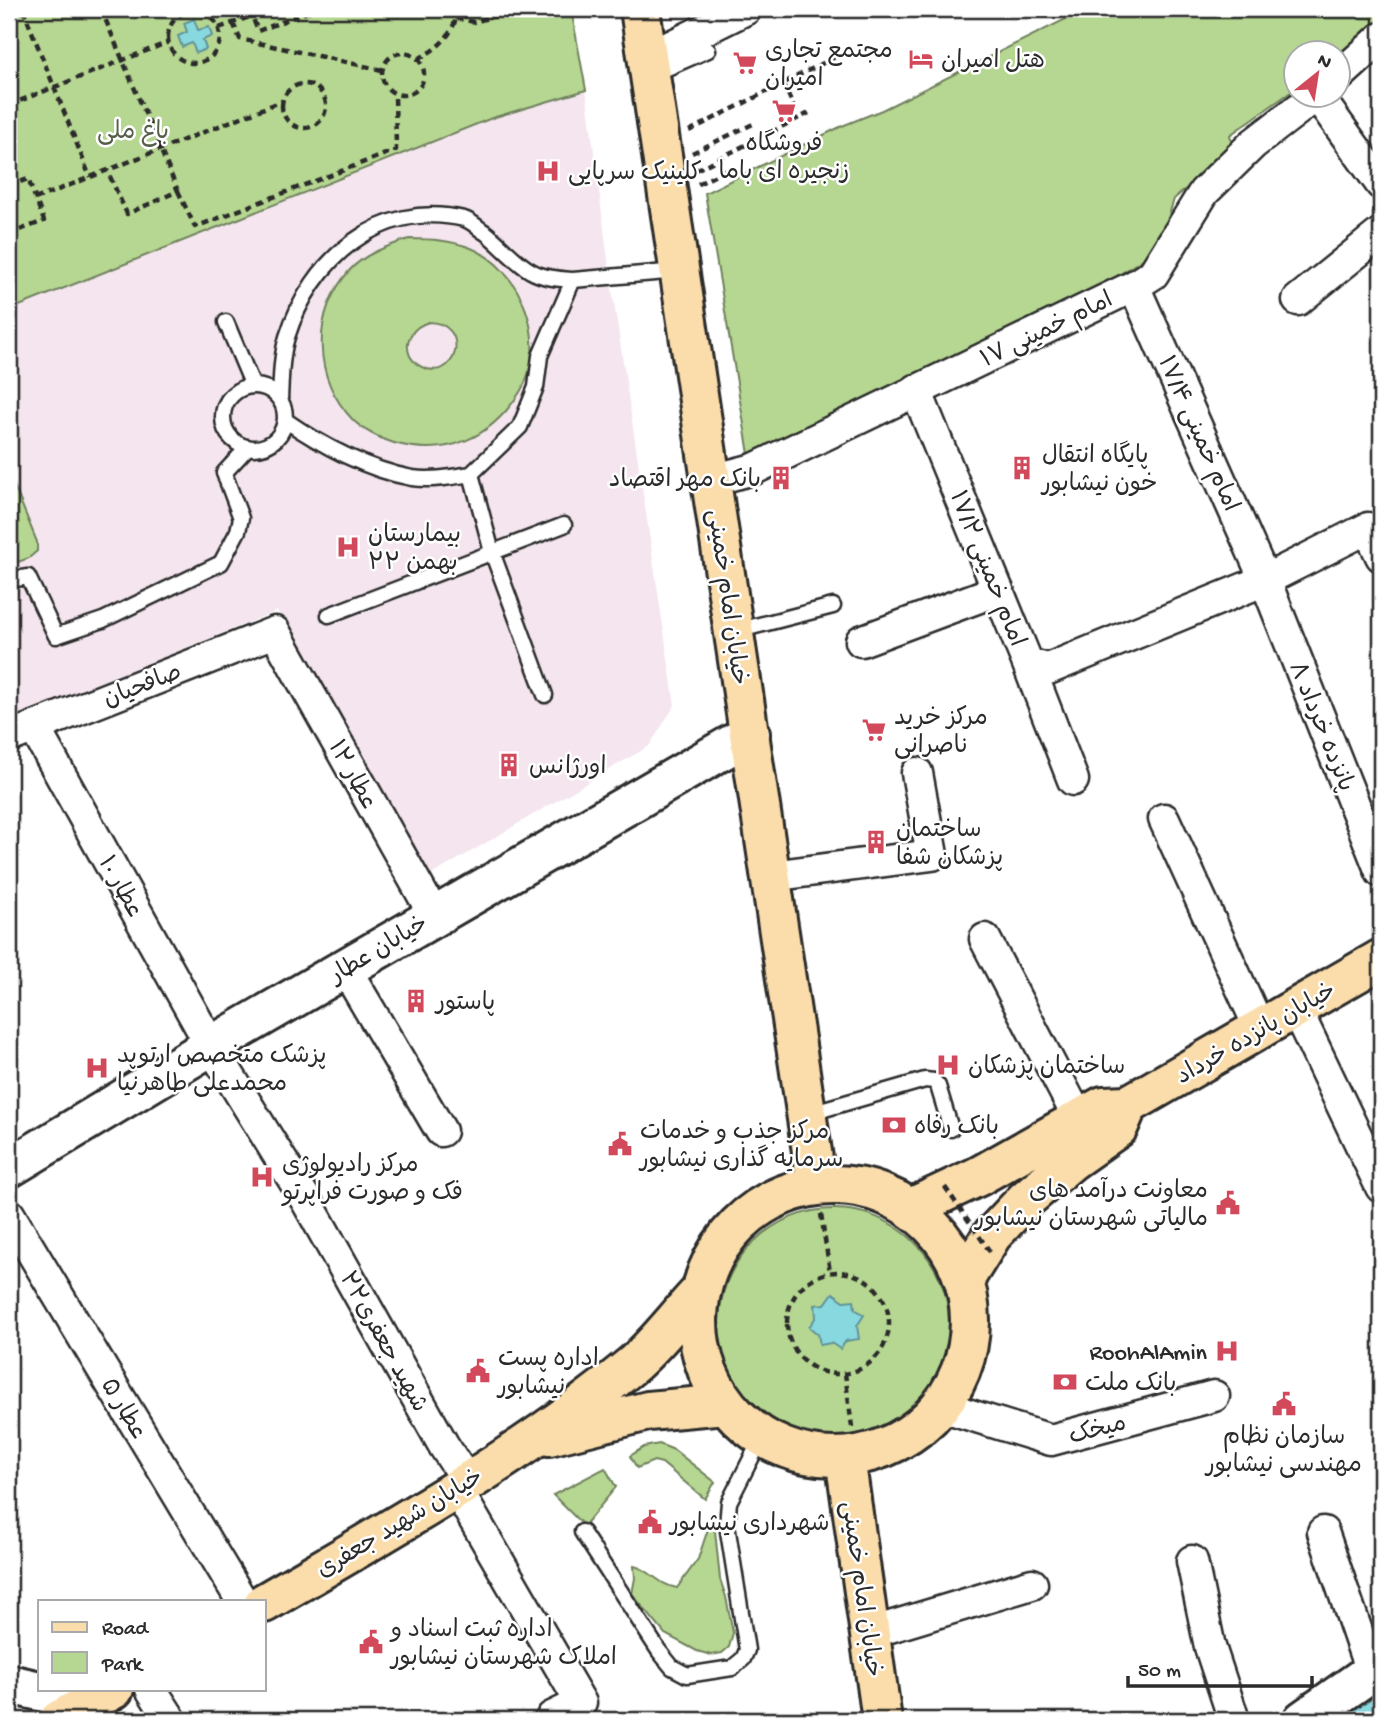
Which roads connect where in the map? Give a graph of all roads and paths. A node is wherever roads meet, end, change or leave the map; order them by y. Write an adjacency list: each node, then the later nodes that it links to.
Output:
1 (23, 9): 23 (path)
2 (101, 9): 18 (path)
3 (249, 9): 9 (path)
4 (315, 9): 9 (path)
5 (457, 9): 10 (path)
6 (521, 9): 10 (path)
7 (640, 9): 20 (main road, خیابان امام خمینی)
8 (746, 9): 20 (street)
9 (252, 16): 11 (path)
10 (456, 18): 17 (path)
11 (233, 23): 12 (path); 21 (path)
12 (219, 28): 14 (path); 14 (path)
13 (1381, 38): 19 (street)
14 (169, 42): 18 (path)
15 (708, 50): 20 (lane)
16 (836, 56): 22 (path)
17 (418, 59): 21 (path); 24 (path)
18 (123, 62): 23 (path); 33 (path)
19 (1352, 64)
20 (648, 66): 46 (main road, خیابان امام خمینی)
21 (382, 70): 24 (path)
22 (782, 83): 29 (path); 32 (path)
23 (53, 88): 26 (path); 38 (path)
24 (395, 94): 42 (path)
25 (282, 101): 25 (path); 33 (path)
26 (9, 105)
27 (1301, 108): 48 (street, امام خمینی ۱۷)
28 (1327, 108): 40 (street)
29 (796, 112)
30 (809, 113): 36 (path)
31 (757, 122): 34 (path)
32 (688, 131)
33 (160, 149): 35 (path); 42 (path)
34 (692, 153)
35 (107, 170): 38 (path); 42 (path)
36 (695, 170)
37 (726, 170): 39 (path)
38 (90, 177): 43 (path)
39 (698, 184)
40 (1381, 184)
41 (9, 186): 43 (path)
42 (178, 191)
43 (35, 199): 45 (path)
44 (1381, 233): 49 (street)
45 (9, 234)
46 (680, 270): 47 (lane); 57 (main road, خیابان امام خمینی)
47 (573, 280): 53 (lane); 56 (lane)
48 (1134, 286): 52 (street, امام خمینی ۱۷); 62 (street, امام خمینی ۱۷/۴)
49 (1298, 300)
50 (226, 322): 51 (lane)
51 (253, 386): 53 (lane); 55 (lane)
52 (916, 390): 57 (street, امام خمینی ۱۷); 63 (street, امام خمینی ۱۷/۲)
53 (280, 400): 54 (lane)
54 (285, 420): 55 (lane); 56 (lane)
55 (248, 447): 61 (lane)
56 (471, 474): 59 (lane)
57 (712, 480): 67 (main road, خیابان امام خمینی)
58 (564, 525): 59 (lane)
59 (492, 552): 65 (lane); 70 (lane)
60 (1381, 556): 62 (street, امام خمینی ۱۷/۲)
61 (9, 580)
62 (1265, 580): 69 (street, امام خمینی ۱۷/۲); 76 (street, پانزده خرداد ۸)
63 (998, 590): 68 (street); 69 (street, امام خمینی ۱۷/۲)
64 (833, 606): 67 (lane)
65 (330, 615)
66 (275, 632): 71 (street, صافحیان); 78 (street, عطار ۱۲)
67 (734, 632): 72 (main road, خیابان امام خمینی)
68 (861, 641)
69 (1027, 664): 74 (street)
70 (545, 695)
71 (21, 732): 84 (street, عطار ۱۰)
72 (750, 734): 77 (main road, خیابان امام خمینی); 78 (street, خیابان عطار)
73 (917, 773): 77 (street)
74 (1073, 780)
75 (1164, 819): 83 (street)
76 (1381, 872)
77 (771, 876): 86 (main road, خیابان امام خمینی)
78 (434, 915): 81 (street, خیابان عطار)
79 (985, 939): 87 (street)
80 (1381, 959): 82 (main road, خیابان پانزده خرداد)
81 (345, 968): 84 (street, خیابان عطار); 89 (street)
82 (1295, 1007): 83 (main road, خیابان پانزده خرداد); 93 (street)
83 (1260, 1029): 85 (main road, خیابان پانزده خرداد)
84 (211, 1046): 90 (street, خیابان عطار); 94 (street, عطار ۱۰)
85 (1128, 1105): 87 (main road, خیابان پانزده خرداد); 97 (main road, خیابان پانزده خرداد)
86 (806, 1114): 88 (lane); 91 (main road, خیابان امام خمینی)
87 (1081, 1118): 95 (main road, خیابان پانزده خرداد)
88 (951, 1129)
89 (441, 1131)
90 (9, 1168)
91 (817, 1185): 95 (main road); 98 (path); 99 (main road)
92 (945, 1187): 97 (path, bridge)
93 (1381, 1187)
94 (306, 1200): 107 (street, شهید جعفری۲۲)
95 (911, 1209): 97 (main road)
96 (9, 1214): 112 (street, عطار ۵)
97 (980, 1267): 103 (main road)
98 (830, 1272): 100 (path); 100 (path)
99 (700, 1292): 102 (main road); 105 (main road, خیابان شهید جعفری)
100 (845, 1373): 106 (path)
101 (1214, 1396): 103 (street, میخک)
102 (726, 1404): 104 (main road); 105 (main road, خیابان شهید جعفری)
103 (941, 1406): 106 (main road)
104 (762, 1437): 106 (main road); 108 (lane)
105 (533, 1440): 107 (main road, خیابان شهید جعفری)
106 (850, 1456): 114 (main road, خیابان امام خمینی)
107 (461, 1484): 113 (main road, خیابان شهید جعفری); 119 (street, شهید جعفری۲۲)
108 (582, 1532)
109 (1323, 1532): 115 (street)
110 (1192, 1562): 123 (street)
111 (1032, 1584): 114 (street)
112 (241, 1600)
113 (266, 1602)
114 (870, 1633): 122 (main road, خیابان امام خمینی)
115 (1376, 1669): 124 (street)
116 (9, 1684): 118 (street)
117 (153, 1690): 121 (street)
118 (107, 1693): 120 (main road)
119 (552, 1717)
120 (60, 1720)
121 (172, 1720)
122 (882, 1720)
123 (1234, 1720)
124 (1303, 1720)

